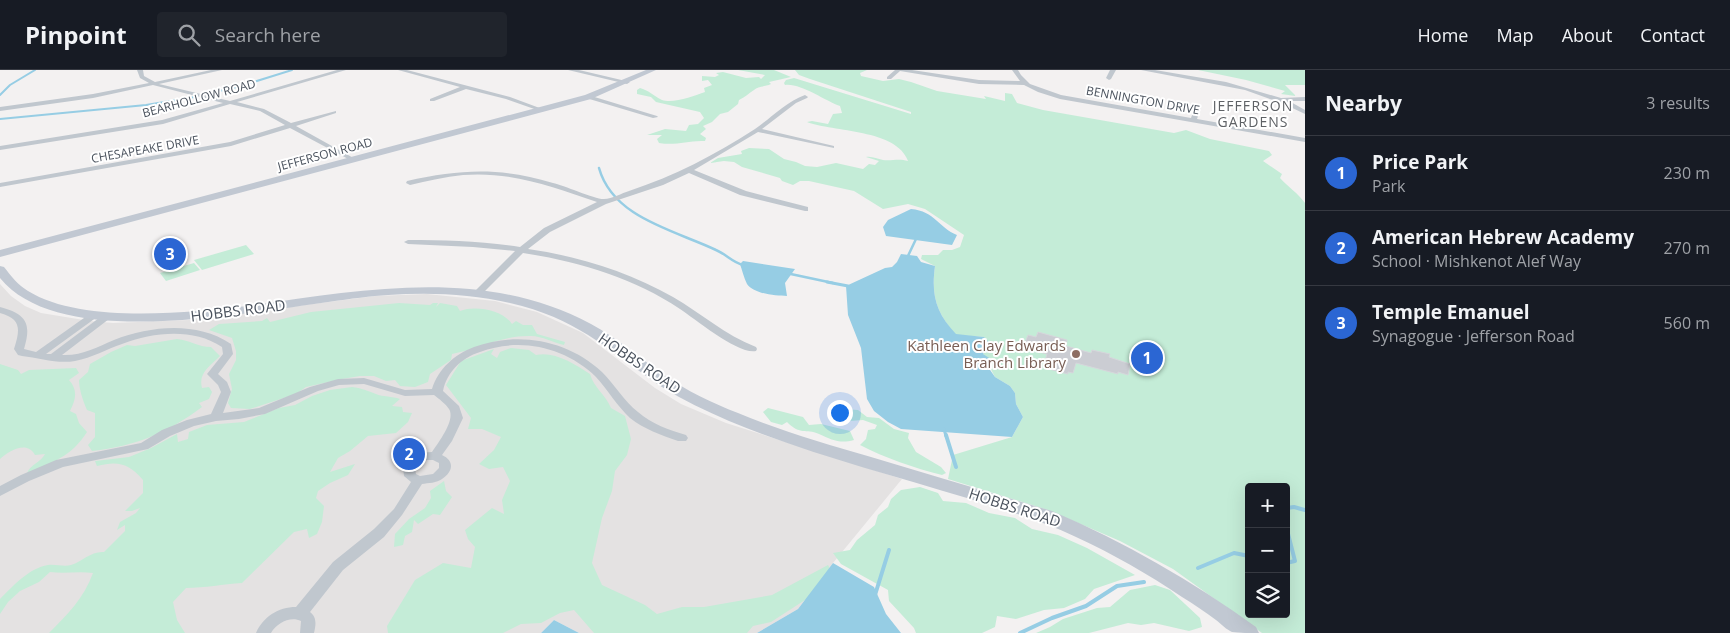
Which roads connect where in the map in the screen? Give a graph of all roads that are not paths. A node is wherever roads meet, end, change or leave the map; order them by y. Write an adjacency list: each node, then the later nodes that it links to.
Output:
1 (140, 70): 15 (street)
2 (219, 70): 15 (street)
3 (343, 70): 22 (street, BEARHOLLOW ROAD)
4 (401, 70): 16 (street)
5 (572, 70): 13 (street)
6 (652, 70): 13 (street, JEFFERSON ROAD)
7 (900, 70): 11 (street); 14 (street)
8 (1015, 70): 14 (street, BENNINGTON DRIVE)
9 (1114, 70): 12 (street)
10 (1144, 70): 21 (street)
11 (889, 78)
12 (1109, 78)
13 (627, 82): 18 (street, JEFFERSON ROAD)
14 (1025, 83): 29 (street, BENNINGTON DRIVE)
15 (152, 84): 22 (street); 24 (street)
16 (465, 87): 20 (street); 25 (street)
17 (806, 97): 31 (street)
18 (588, 98): 25 (street, JEFFERSON ROAD); 28 (street)
19 (1305, 98): 21 (street)
20 (432, 100)
21 (1278, 100): 27 (street)
22 (233, 102): 30 (street); 34 (street, BEARHOLLOW ROAD)
23 (1198, 108): 29 (street)
24 (0, 109)
25 (542, 110): 35 (street, JEFFERSON ROAD)
26 (334, 112): 30 (street, CHESAPEAKE DRIVE)
27 (1305, 112)
28 (655, 117)
29 (1194, 120): 32 (street, BENNINGTON DRIVE)
30 (293, 126): 35 (street); 38 (street, CHESAPEAKE DRIVE)
31 (757, 130): 33 (street); 36 (street)
32 (1305, 140)
33 (832, 147)
34 (0, 148)
35 (354, 160): 43 (street, JEFFERSON ROAD)
36 (689, 170): 39 (street); 40 (street)
37 (410, 183): 39 (street)
38 (0, 185)
39 (603, 202): 42 (street)
40 (804, 210)
41 (408, 242): 42 (street)
42 (520, 251): 45 (street); 48 (street)
43 (0, 254)
44 (0, 270): 47 (street, HOBBS ROAD)
45 (477, 294): 47 (street, HOBBS ROAD); 60 (street, HOBBS ROAD)
46 (0, 310): 49 (street)
47 (100, 316): 49 (street); 50 (street)
48 (752, 349)
49 (38, 355): 50 (street)
50 (54, 357): 52 (street)
51 (437, 392): 52 (street); 53 (street); 54 (street)
52 (216, 417): 56 (street)
53 (682, 438)
54 (435, 456): 55 (street); 55 (street)
55 (418, 481): 57 (street)
56 (0, 492)
57 (300, 613): 58 (street); 59 (street)
58 (263, 633)
59 (307, 633)
60 (1249, 633)

